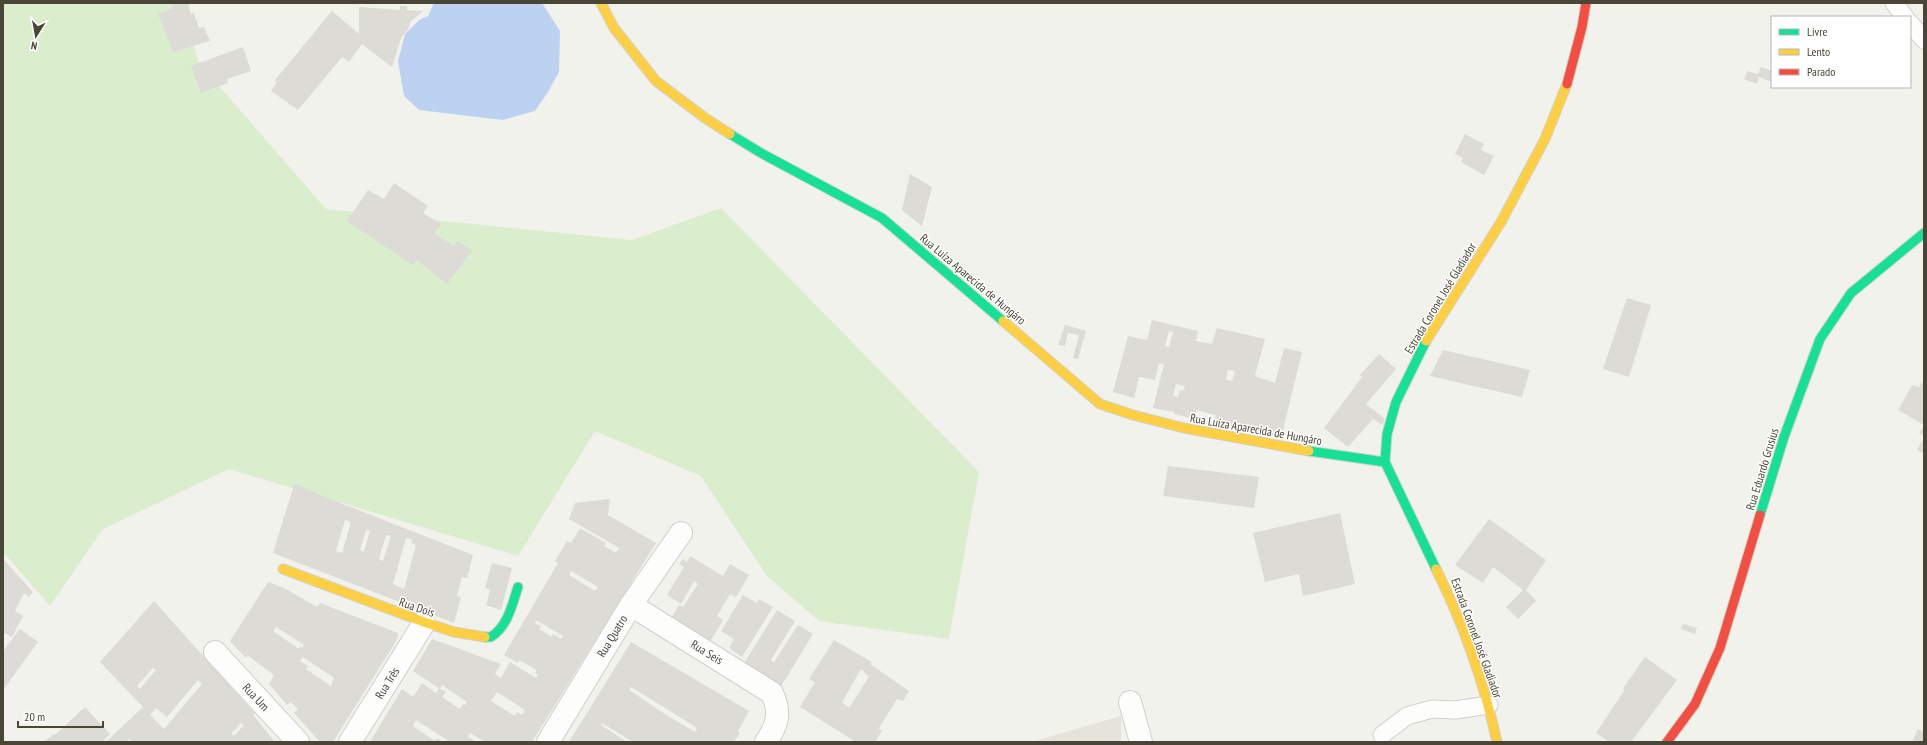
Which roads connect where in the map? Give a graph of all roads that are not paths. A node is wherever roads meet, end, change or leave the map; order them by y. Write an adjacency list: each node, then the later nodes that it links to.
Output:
1 (601, 3): 8 (street, Rua Luíza Aparecida de Hungáro)
2 (1586, 3): 8 (street, Estrada Coronel José Gladiador)
3 (1894, 3): 4 (lane)
4 (1905, 16)
5 (1911, 23): 6 (lane)
6 (1924, 40)
7 (1924, 233): 24 (street, Rua Eduardo Grusius)
8 (1385, 462): 16 (street, Estrada Coronel José Gladiador)
9 (681, 533): 12 (street, Rua Quatro)
10 (283, 569): 13 (street, Rua Dois)
11 (518, 587): 13 (street, Rua Dois)
12 (631, 606): 20 (street, Rua Quatro); 21 (street, Rua Seis)
13 (424, 623): 19 (street, Rua Três)
14 (214, 652): 18 (street, Rua Um)
15 (1130, 702): 22 (street)
16 (1489, 705): 17 (lane); 23 (street, Estrada Coronel José Gladiador)
17 (1382, 734)
18 (298, 742)
19 (350, 742)
20 (548, 742)
21 (766, 742)
22 (1141, 742)
23 (1497, 742)
24 (1667, 742)

